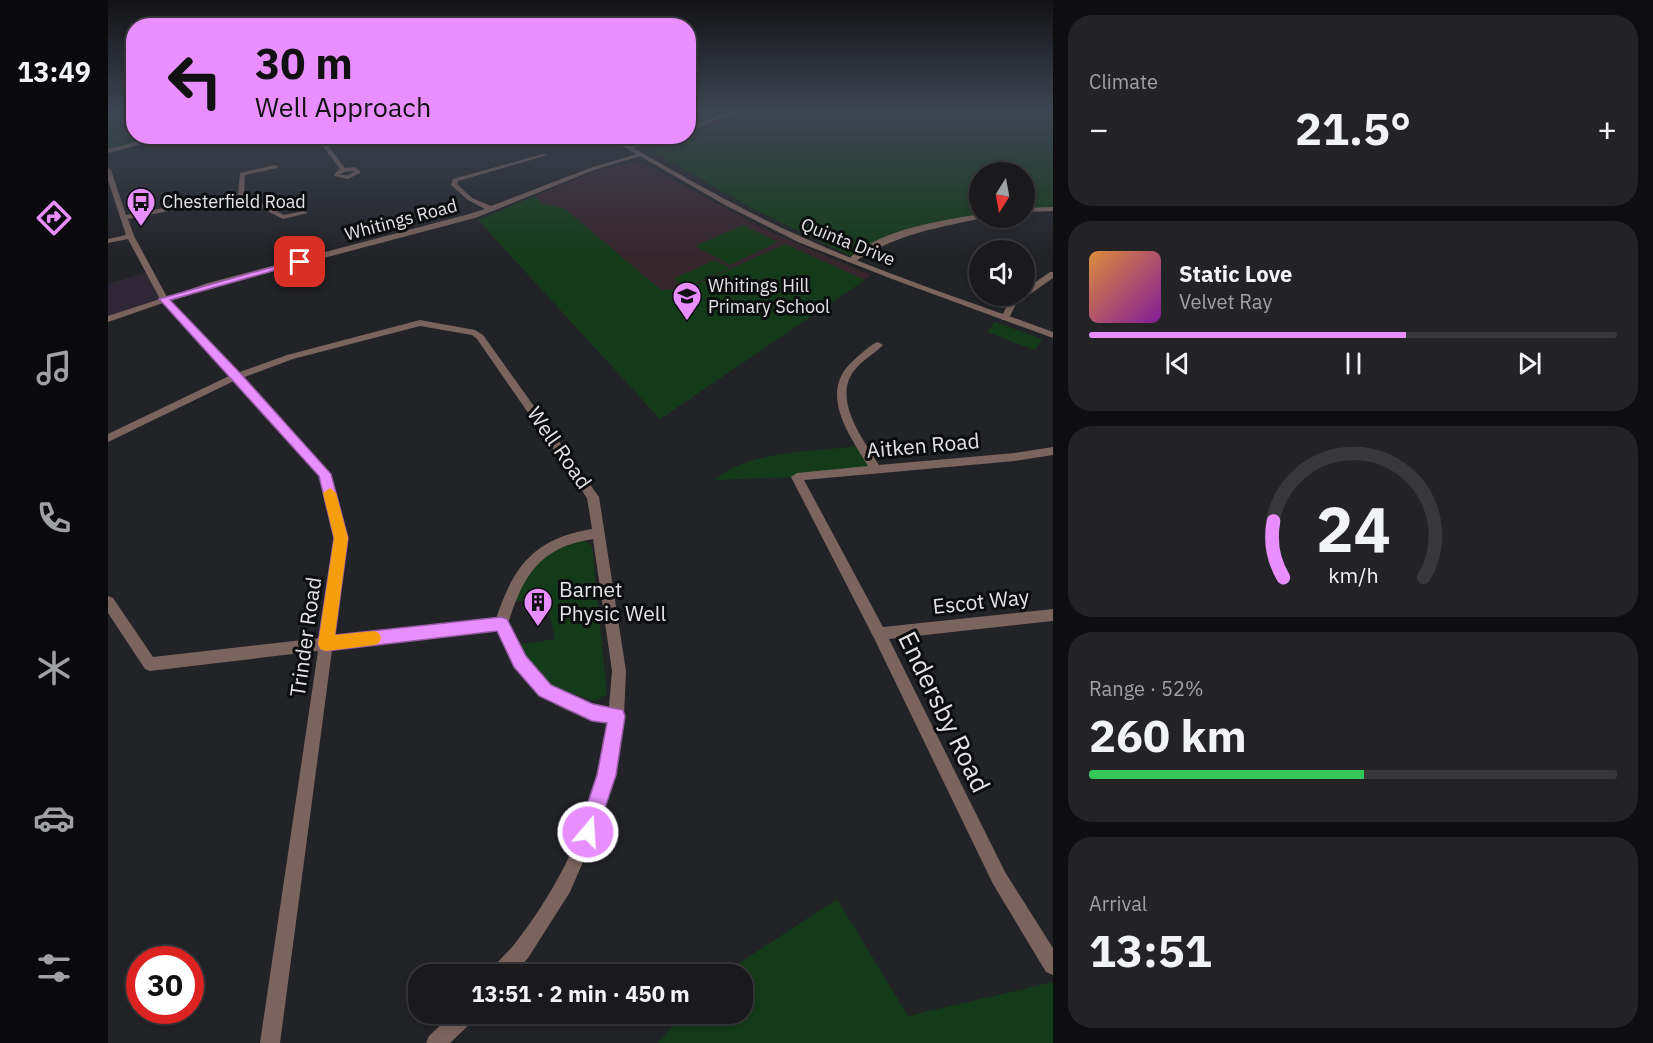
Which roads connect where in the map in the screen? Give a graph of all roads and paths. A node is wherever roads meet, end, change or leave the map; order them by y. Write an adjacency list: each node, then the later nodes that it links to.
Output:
1 (337, 161): 6 (street)
2 (525, 161): 9 (street)
3 (621, 161): 9 (street, Whitings Road)
4 (651, 161): 17 (street, Quinta Drive)
5 (275, 167): 8 (street)
6 (343, 169)
7 (108, 170): 13 (street)
8 (241, 195): 12 (street); 13 (street)
9 (492, 209): 20 (street, Whitings Road)
10 (1053, 209): 11 (street)
11 (1035, 210)
12 (304, 213)
13 (126, 217): 15 (street)
14 (969, 218): 17 (street)
15 (130, 236): 16 (street); 20 (street)
16 (108, 241)
17 (850, 261): 22 (street, Quinta Drive)
18 (1053, 274): 19 (street)
19 (1035, 287)
20 (164, 299): 23 (street, Whitings Road); 26 (street, Trinder Road)
21 (1011, 306): 22 (street)
22 (1005, 318): 24 (street, Quinta Drive)
23 (108, 319)
24 (1053, 335)
25 (878, 345): 29 (street)
26 (237, 376): 27 (street, Well Road); 31 (street, Well Road); 36 (street, Trinder Road)
27 (108, 438)
28 (1053, 451): 29 (street, Aitken Road)
29 (876, 470): 30 (street, Aitken Road)
30 (797, 477): 35 (street, Endersby Road)
31 (598, 533): 34 (street); 37 (street, Well Road)
32 (108, 602): 36 (street)
33 (1053, 615): 35 (street, Escot Way)
34 (501, 624): 36 (street); 37 (street)
35 (879, 634): 39 (street, Endersby Road)
36 (326, 644): 41 (street, Trinder Road)
37 (616, 716): 38 (street, Well Road)
38 (510, 964)
39 (1053, 965)
40 (456, 1024): 42 (street)
41 (270, 1043)
42 (436, 1043)

